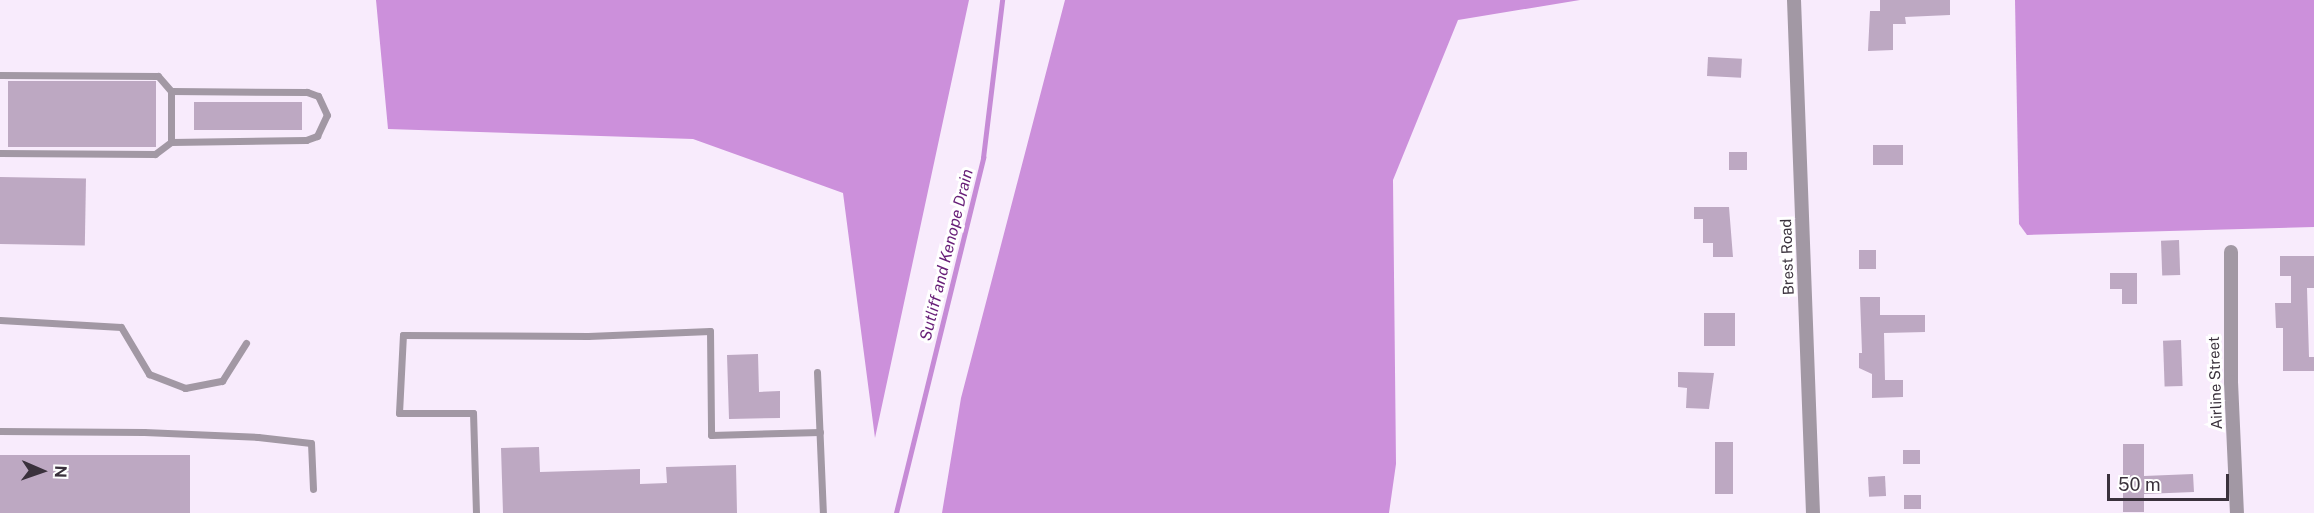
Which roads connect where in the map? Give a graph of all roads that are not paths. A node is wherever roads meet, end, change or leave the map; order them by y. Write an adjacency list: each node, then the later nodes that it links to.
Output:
1 (1794, 0): 15 (street, Brest Road)
2 (0, 75): 3 (lane)
3 (171, 92): 4 (lane); 4 (lane)
4 (171, 142): 5 (lane)
5 (0, 153)
6 (2231, 252): 16 (street, Airline Street)
7 (0, 320): 8 (lane)
8 (246, 343)
9 (816, 372): 11 (lane)
10 (0, 431): 12 (lane)
11 (820, 432): 13 (lane); 14 (lane)
12 (313, 489)
13 (476, 513)
14 (823, 513)
15 (1813, 513)
16 (2237, 513)

